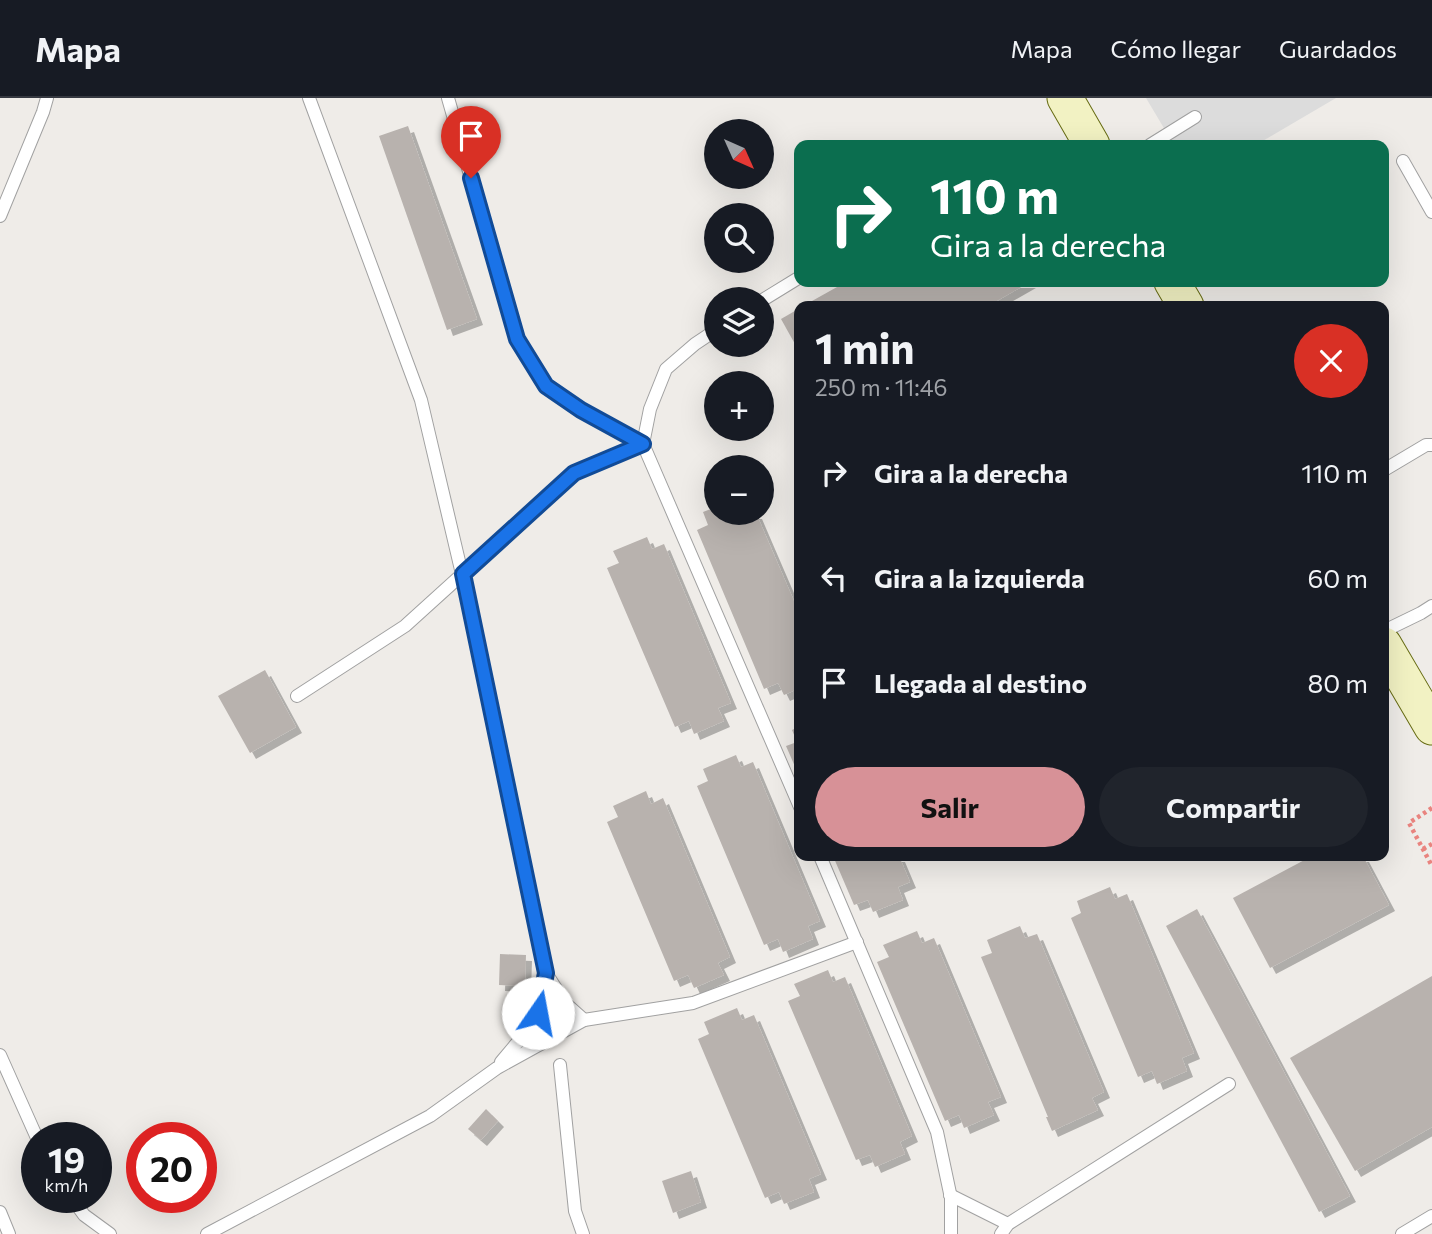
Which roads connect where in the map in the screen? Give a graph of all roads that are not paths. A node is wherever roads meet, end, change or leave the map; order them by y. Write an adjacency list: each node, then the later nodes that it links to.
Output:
1 (47, 98): 10 (lane)
2 (309, 98): 17 (lane)
3 (448, 98): 14 (lane)
4 (1065, 98): 6 (main road)
5 (1195, 117): 7 (lane)
6 (1089, 140)
7 (1158, 140)
8 (1403, 161): 9 (lane)
9 (1432, 212)
10 (0, 216)
11 (794, 281): 12 (lane)
12 (774, 293)
13 (704, 338): 14 (lane)
14 (643, 444): 17 (lane); 23 (lane)
15 (1432, 445): 16 (lane)
16 (1389, 467)
17 (463, 574): 21 (lane); 26 (lane)
18 (1432, 606): 19 (lane)
19 (1389, 629)
20 (1389, 653): 22 (main road)
21 (297, 696)
22 (1424, 708)
23 (794, 793)
24 (822, 861): 25 (lane)
25 (857, 942): 27 (lane); 33 (lane)
26 (546, 973): 27 (lane); 30 (lane)
27 (584, 1020): 30 (lane)
28 (0, 1055): 32 (lane)
29 (560, 1065): 41 (lane)
30 (496, 1068): 40 (lane)
31 (1229, 1084): 37 (lane)
32 (30, 1122)
33 (950, 1195): 37 (lane); 42 (lane)
34 (0, 1212): 38 (lane)
35 (82, 1213): 39 (lane)
36 (1432, 1216): 43 (lane)
37 (1004, 1229)
38 (9, 1234)
39 (110, 1234)
40 (207, 1234)
41 (583, 1234)
42 (951, 1234)
43 (1402, 1234)

